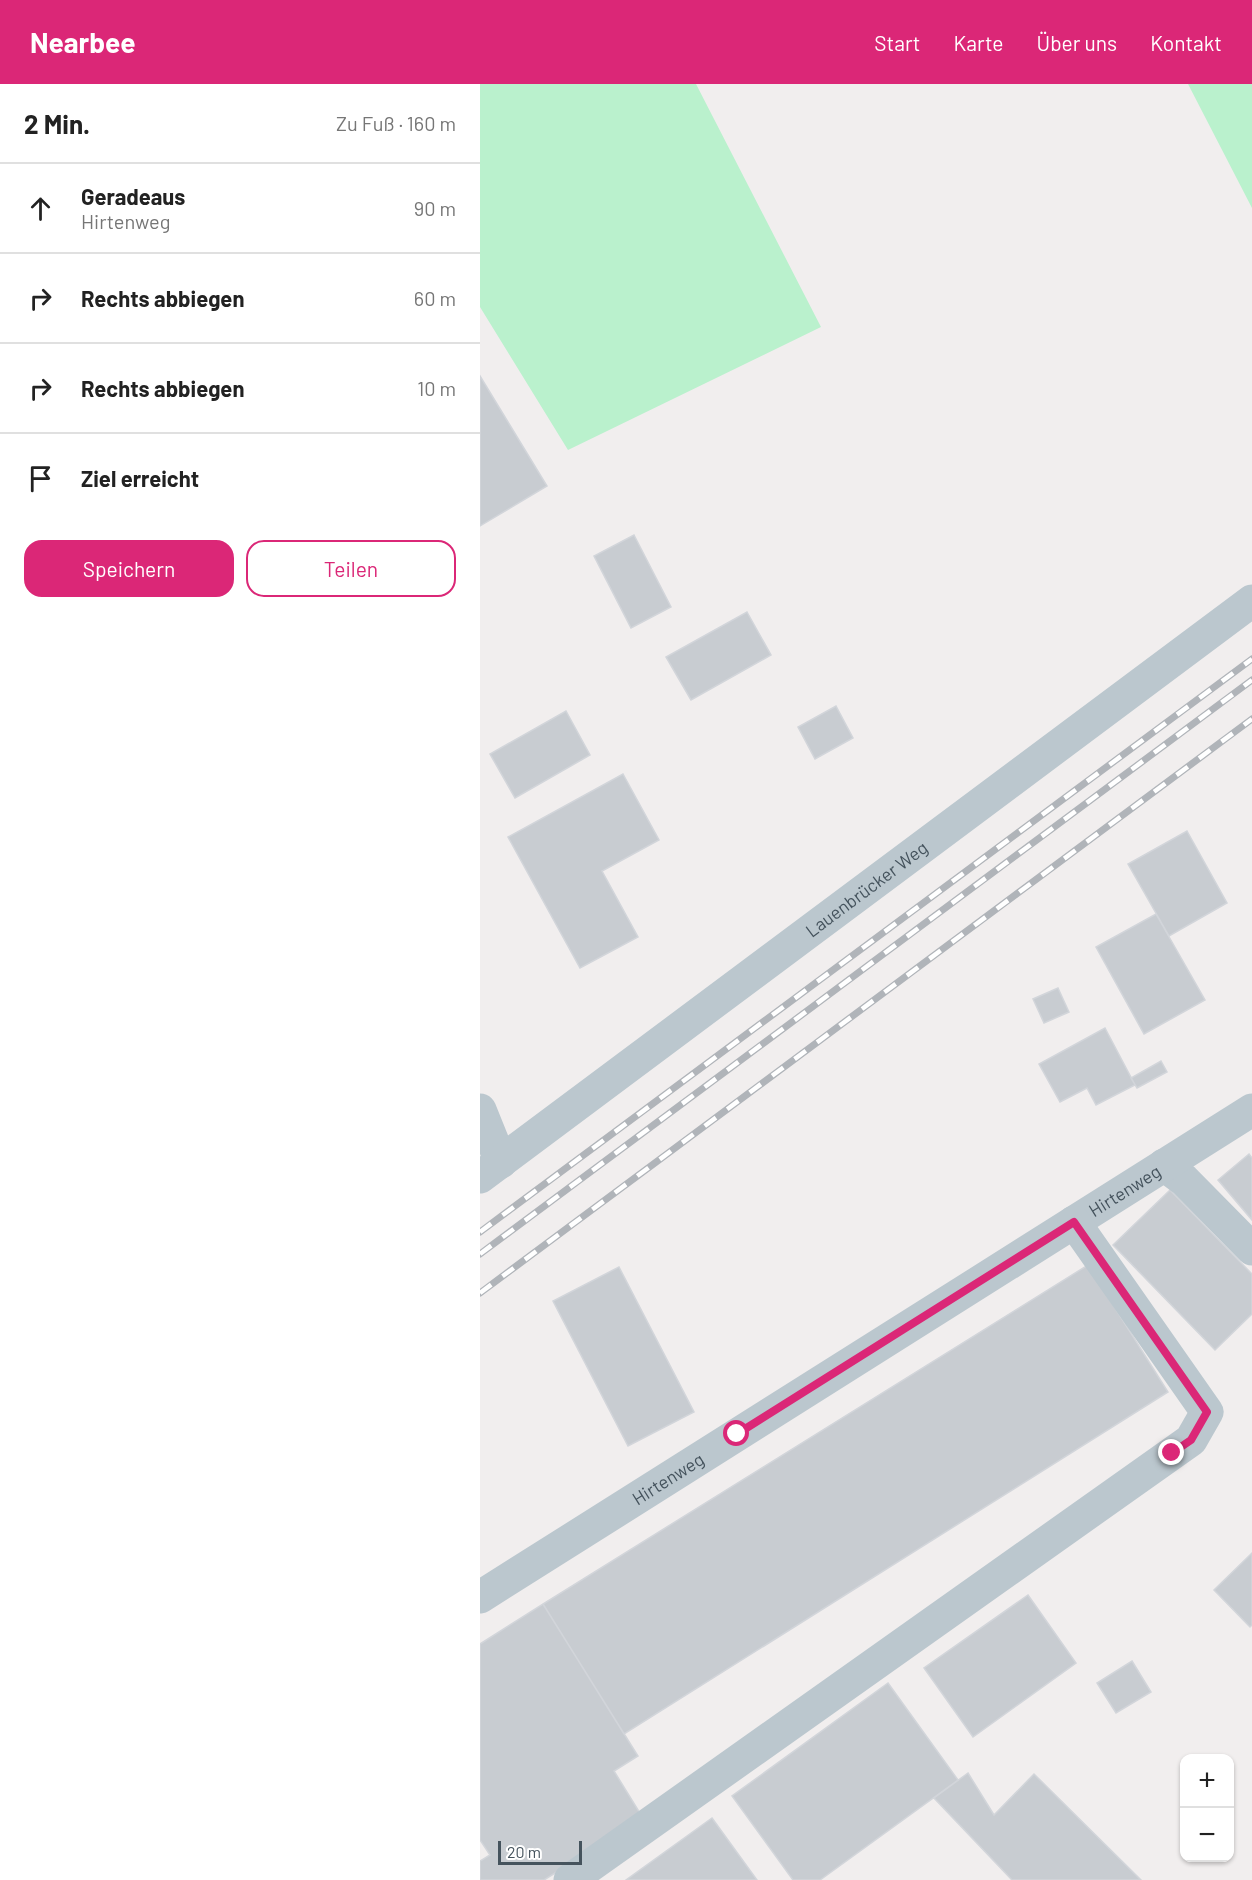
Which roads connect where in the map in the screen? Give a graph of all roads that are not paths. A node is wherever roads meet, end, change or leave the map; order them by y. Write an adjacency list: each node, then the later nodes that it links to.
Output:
1 (1252, 601): 5 (street, Lauenbrücker Weg)
2 (480, 1110): 5 (street)
3 (1252, 1110): 4 (street, Hirtenweg)
4 (1164, 1165): 6 (street, Hirtenweg); 7 (street)
5 (490, 1170)
6 (1074, 1222): 8 (street, Hirtenweg); 9 (street)
7 (1252, 1249)
8 (480, 1597)
9 (570, 1880)

